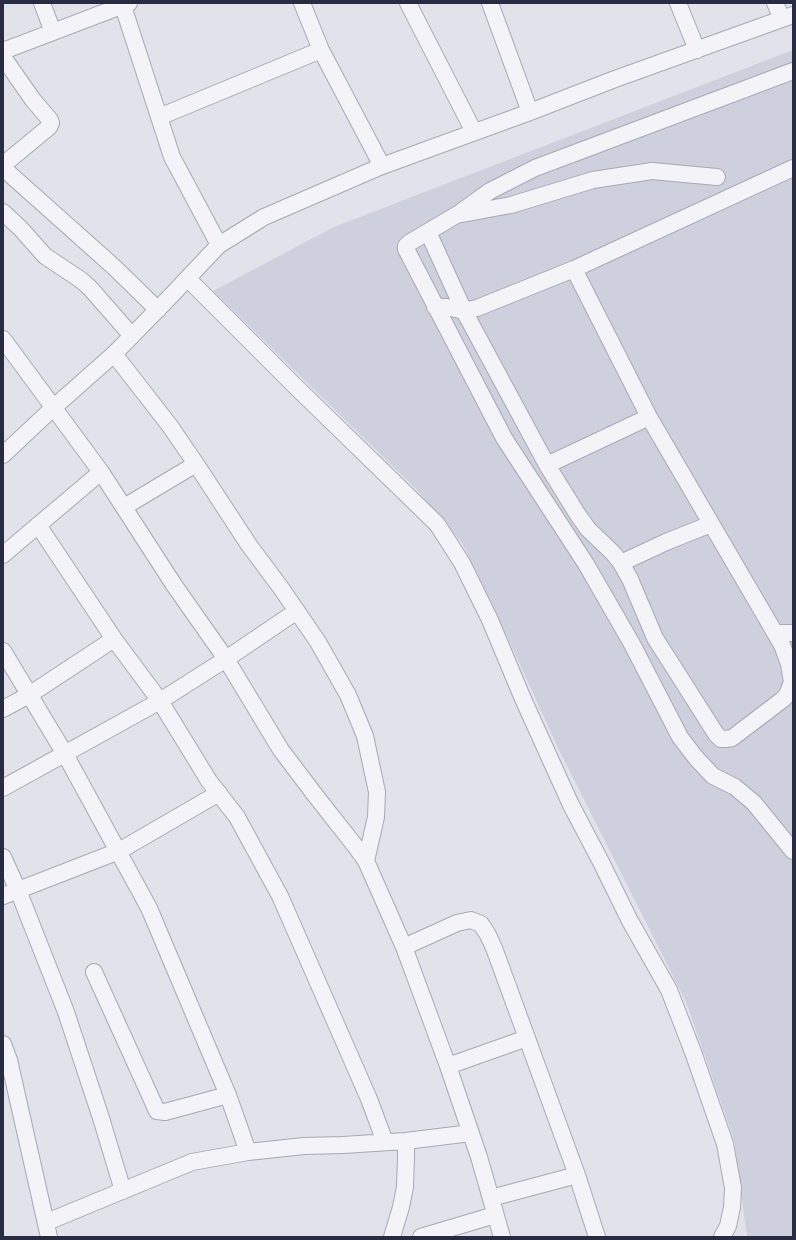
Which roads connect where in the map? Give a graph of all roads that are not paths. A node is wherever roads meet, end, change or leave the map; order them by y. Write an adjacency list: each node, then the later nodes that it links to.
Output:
1 (42, 3): 9 (street)
2 (302, 3): 10 (street)
3 (408, 3): 17 (street)
4 (490, 3): 15 (street)
5 (678, 3): 11 (street)
6 (775, 3): 8 (street)
7 (124, 4): 9 (street); 16 (street)
8 (788, 17): 11 (street)
9 (53, 32): 12 (street)
10 (322, 50): 16 (street); 19 (street)
11 (697, 50): 15 (street)
12 (3, 51)
13 (3, 57): 18 (street)
14 (793, 72): 23 (street)
15 (530, 112): 17 (street)
16 (159, 117): 25 (street)
17 (474, 132): 19 (street)
18 (3, 166): 30 (street)
19 (382, 166): 25 (street)
20 (793, 168): 26 (street)
21 (717, 177): 23 (street)
22 (3, 212): 31 (street)
23 (458, 214): 24 (street)
24 (428, 232): 28 (street); 29 (street)
25 (219, 245): 27 (street)
26 (574, 269): 29 (street); 35 (street)
27 (188, 279): 30 (street); 82 (street)
28 (435, 307): 29 (street); 58 (street)
29 (464, 311): 38 (street)
30 (154, 314): 31 (street)
31 (135, 333): 33 (street)
32 (5, 345): 34 (street)
33 (114, 354): 34 (street); 37 (street)
34 (53, 408): 36 (street); 39 (street)
35 (649, 416): 38 (street); 41 (street)
36 (3, 455)
37 (196, 464): 40 (street); 45 (street)
38 (547, 465): 44 (street)
39 (101, 472): 40 (street); 42 (street)
40 (124, 507): 50 (street)
41 (711, 524): 44 (street); 46 (street)
42 (38, 526): 43 (street); 48 (street)
43 (3, 555)
44 (621, 563): 46 (street)
45 (297, 611): 50 (street); 60 (street)
46 (776, 633): 47 (street)
47 (793, 633)
48 (114, 639): 51 (street); 52 (street)
49 (3, 651): 51 (street)
50 (226, 659): 52 (street); 60 (street)
51 (29, 695): 53 (street); 54 (street)
52 (160, 701): 54 (street); 56 (street)
53 (3, 710)
54 (65, 754): 55 (street); 57 (street)
55 (3, 788)
56 (219, 793): 57 (street); 71 (street)
57 (119, 851): 61 (street); 68 (street)
58 (793, 851)
59 (3, 857): 61 (street)
60 (366, 861): 63 (street)
61 (18, 890): 62 (street); 74 (street)
62 (3, 896)
63 (404, 947): 65 (street); 67 (street)
64 (94, 972): 68 (street)
65 (527, 1038): 67 (street); 73 (street)
66 (3, 1044): 77 (street)
67 (448, 1066): 69 (street)
68 (228, 1095): 72 (street)
69 (471, 1133): 70 (street); 75 (street)
70 (406, 1141): 71 (street); 78 (street)
71 (385, 1142): 72 (street)
72 (248, 1152): 74 (street)
73 (577, 1175): 75 (street); 81 (street)
74 (123, 1191): 77 (street)
75 (491, 1198): 76 (street)
76 (495, 1215): 79 (street); 80 (street)
77 (48, 1230)
78 (392, 1237)
79 (421, 1237)
80 (502, 1237)
81 (597, 1237)
82 (722, 1237)

